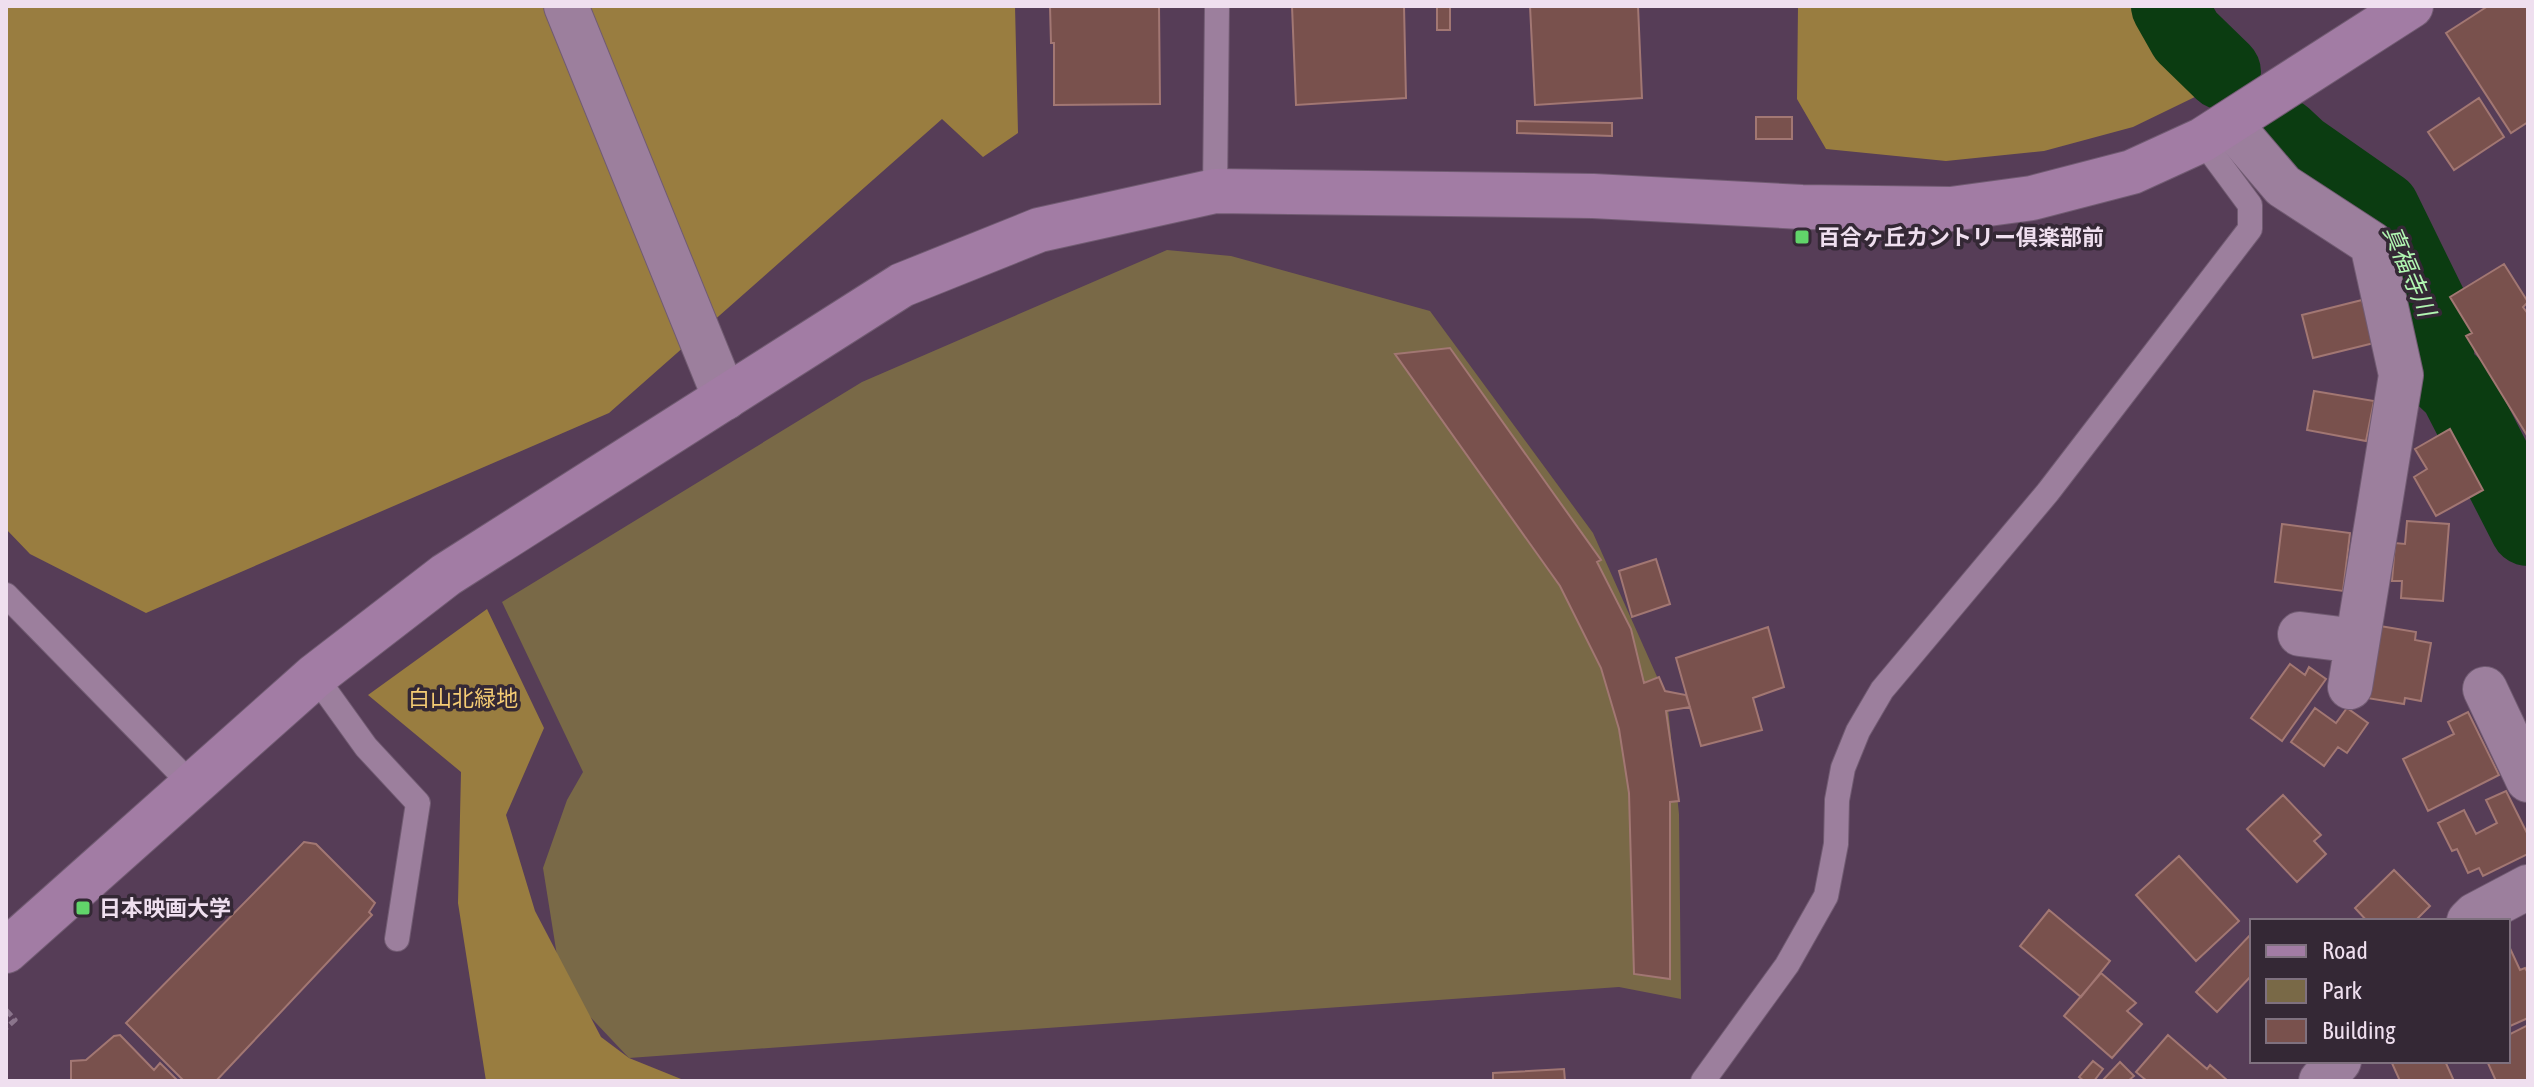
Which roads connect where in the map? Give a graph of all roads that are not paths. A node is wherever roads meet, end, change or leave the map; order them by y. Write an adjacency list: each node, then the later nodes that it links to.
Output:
1 (566, 6): 6 (street)
2 (1217, 6): 5 (lane)
3 (2411, 6): 4 (street)
4 (2216, 132): 5 (street); 9 (street); 19 (lane)
5 (1215, 191): 6 (street)
6 (725, 398): 10 (street)
7 (6, 595): 14 (lane)
8 (2300, 634): 9 (street)
9 (2357, 641): 11 (street)
10 (315, 676): 14 (street); 17 (lane)
11 (2350, 687)
12 (2485, 689): 13 (street)
13 (2528, 780)
14 (192, 785): 18 (street)
15 (2523, 902): 16 (street)
16 (2471, 919)
17 (397, 939)
18 (6, 951)
19 (1703, 1081)

